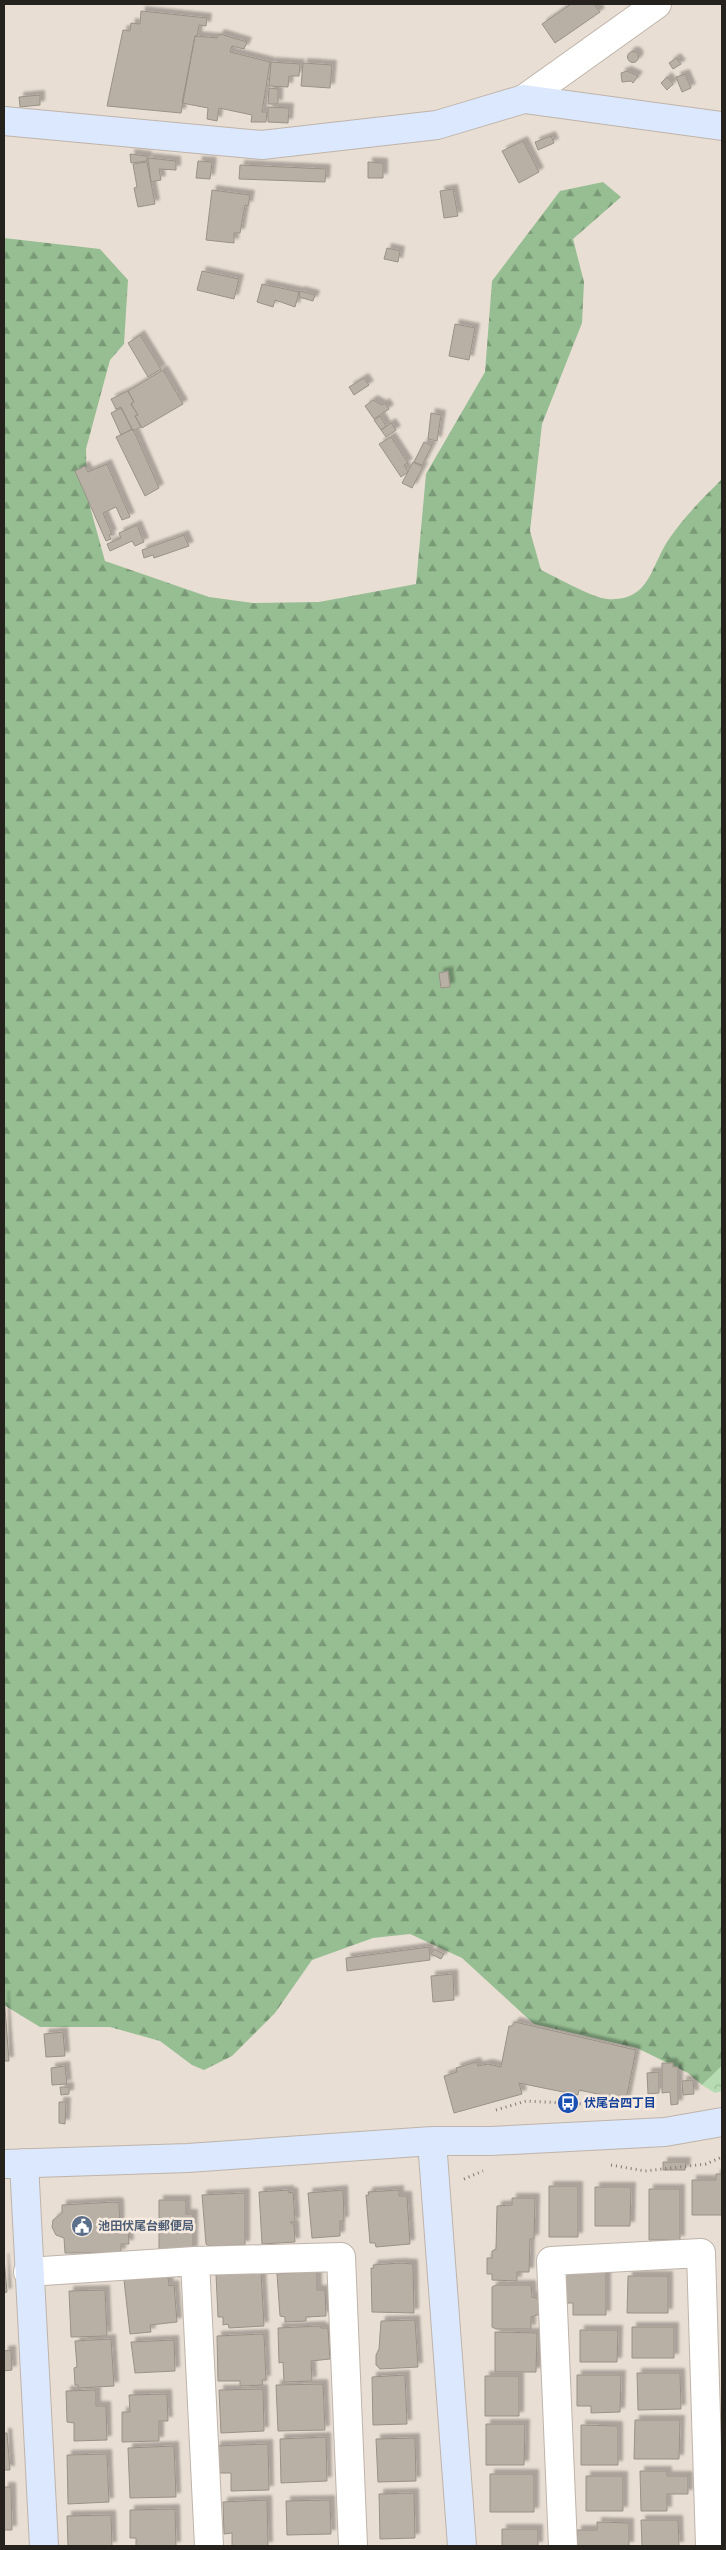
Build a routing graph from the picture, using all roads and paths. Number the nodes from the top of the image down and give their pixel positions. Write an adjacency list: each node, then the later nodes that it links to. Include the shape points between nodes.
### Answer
1 (658, 4): 2 (street)
2 (524, 99): 3 (street, via 437,125 262,145); 4 (street)
3 (4, 121)
4 (722, 126)
5 (722, 2122): 6 (street, via 664,2132)
6 (432, 2141): 7 (street, via 188,2158); 13 (street)
7 (14, 2163): 9 (street)
8 (196, 2261): 9 (street); 11 (street); 12 (street, via 341,2257)
9 (28, 2272): 10 (street)
10 (44, 2546)
11 (208, 2546)
12 (353, 2546)
13 (462, 2546)
14 (562, 2546): 15 (street, via 551,2261 701,2253)
15 (710, 2546)

